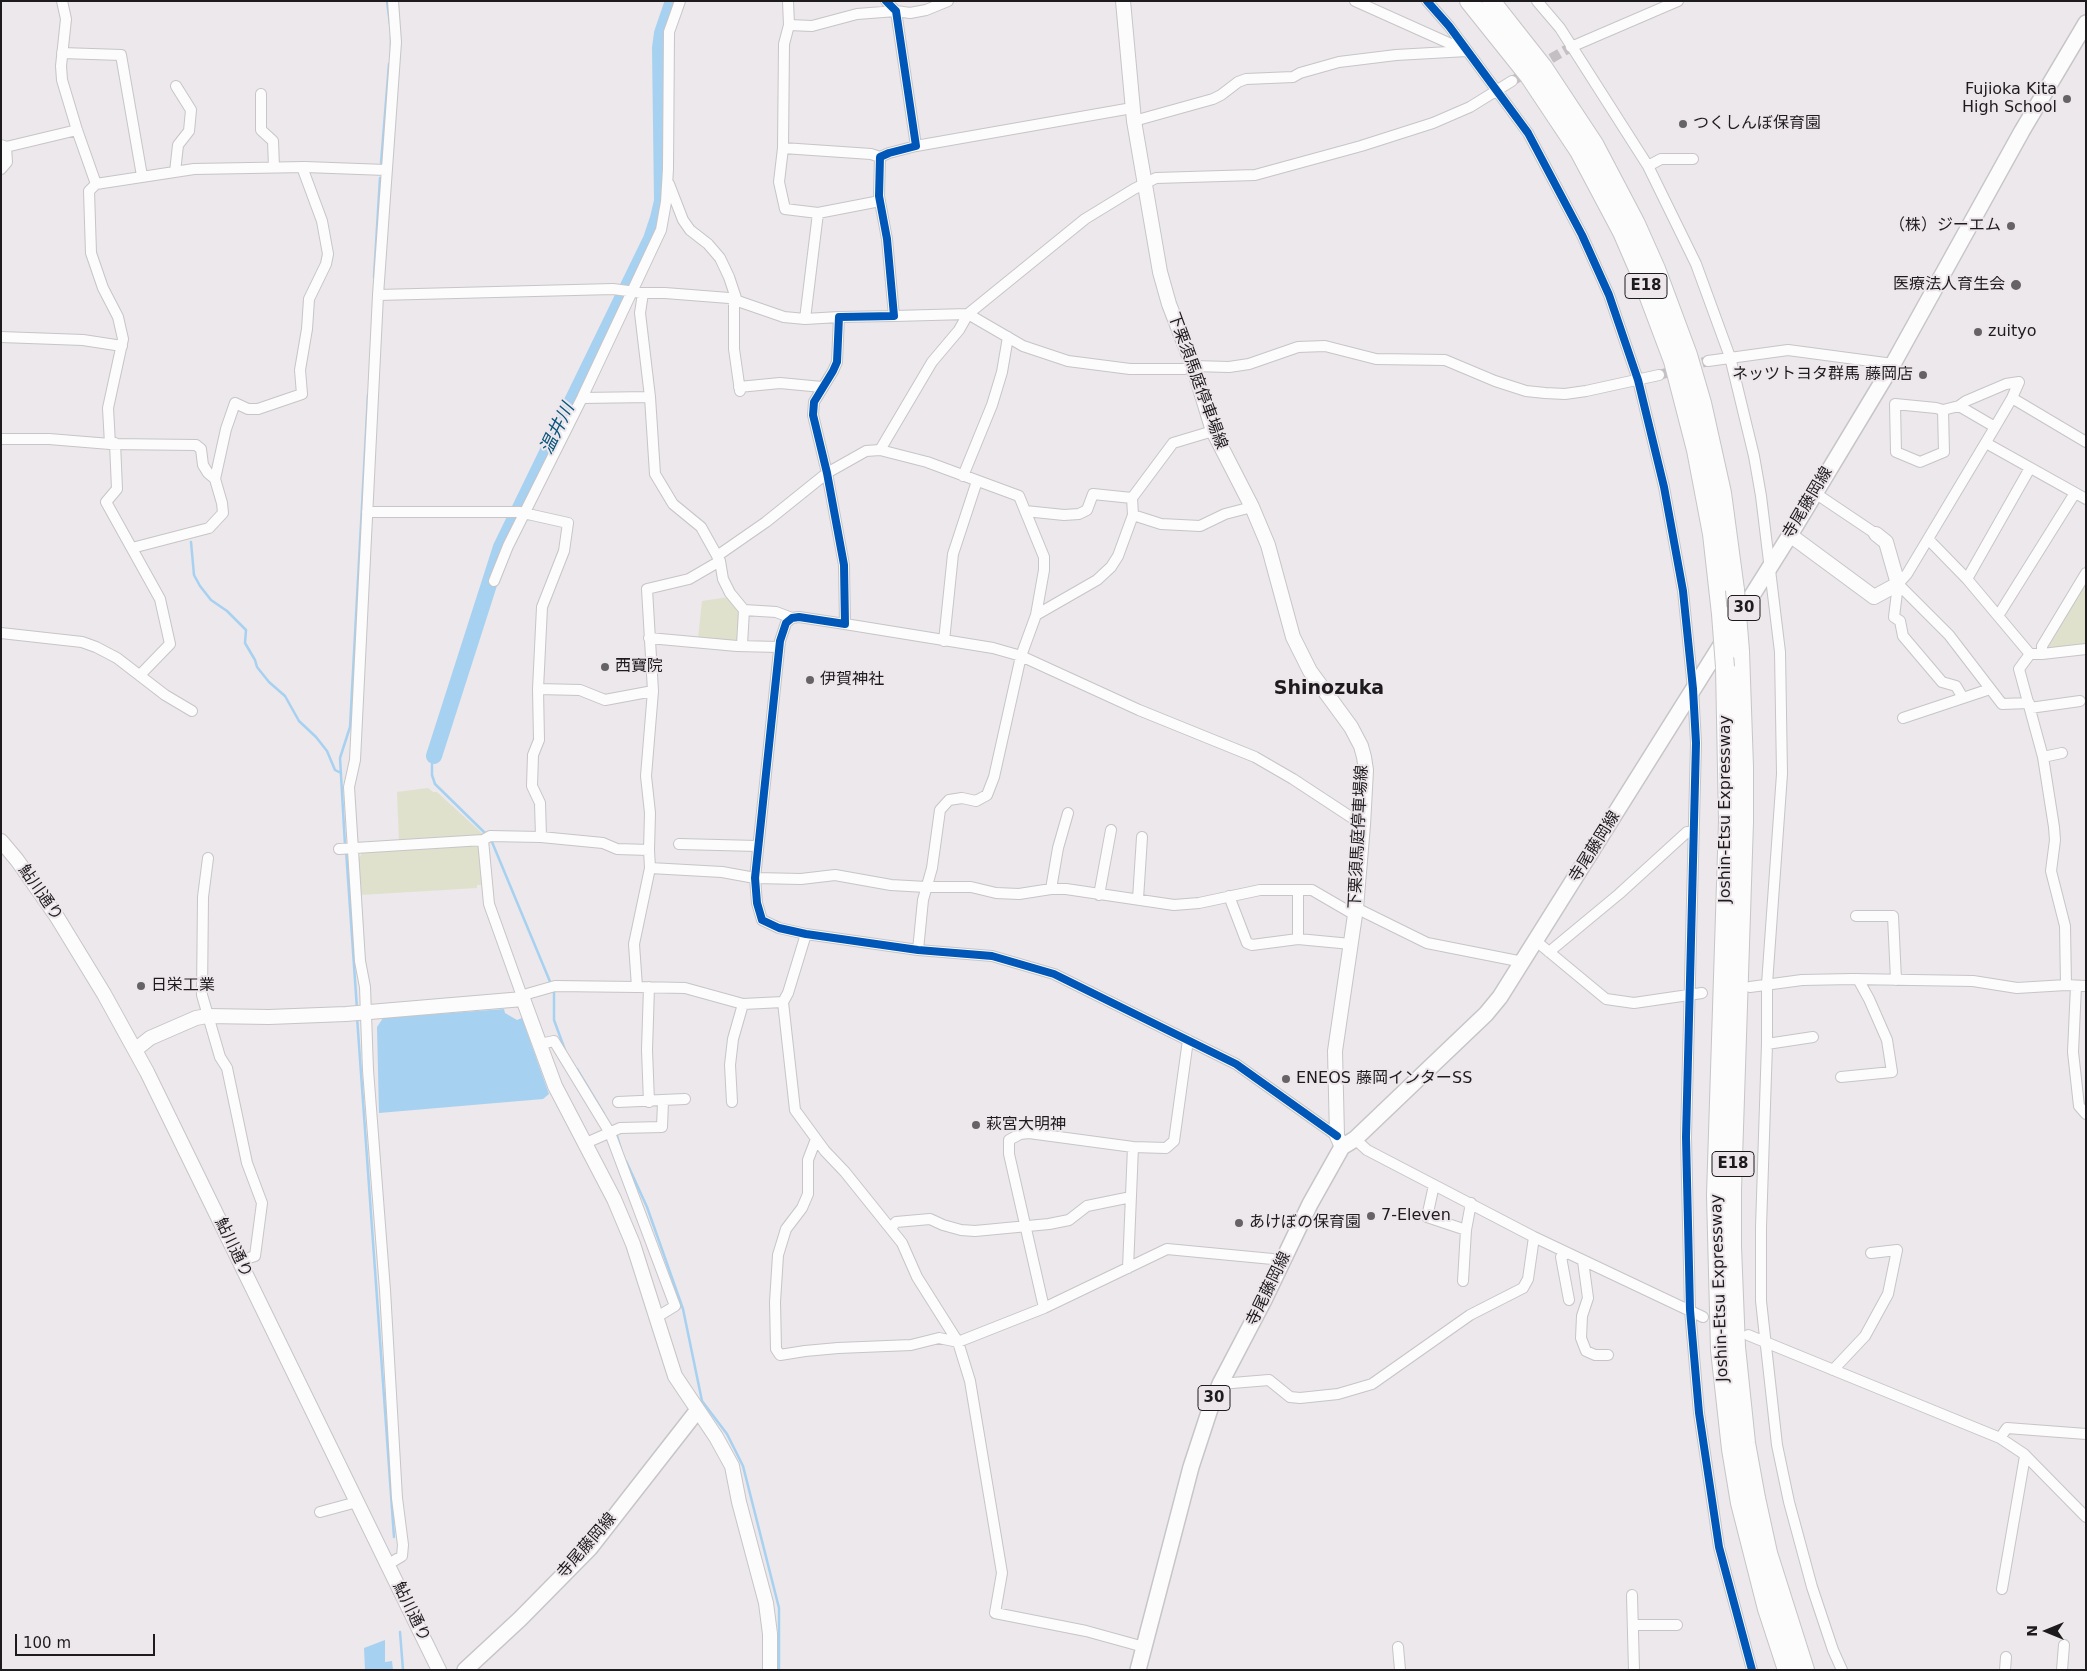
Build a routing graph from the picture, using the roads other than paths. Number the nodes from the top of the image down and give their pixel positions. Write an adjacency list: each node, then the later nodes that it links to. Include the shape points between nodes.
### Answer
1 (62, 1): 19 (street, via 66,19)
2 (392, 1): 35 (street, via 396,42)
3 (680, 1): 38 (street, via 672,20 667,48)
4 (788, 1): 16 (street)
5 (886, 1): 14 (street)
6 (948, 1): 14 (street, via 926,10)
7 (1123, 1): 24 (street, 下栗須馬庭停車場線)
8 (1355, 1): 18 (street)
9 (1427, 1): 18 (street)
10 (1469, 1): 231 (highway, Joshin-Etsu Expressway / E18, bridge, via 1528,76 1579,151 1622,232 1673,361 1694,441 1710,526 1725,667 1728,821 1716,1195 1720,1350 1740,1503 1762,1592)
11 (1491, 1): 232 (highway, Joshin-Etsu Expressway / E18, bridge, via 1543,67 1594,144 1636,224 1688,355 1723,503 1740,651 1744,767 1732,1189 1736,1347 1746,1443 1756,1498 1770,1562)
12 (1537, 1): 17 (street)
13 (1678, 1): 17 (street)
14 (896, 12): 16 (street, via 857,14 812,26); 27 (street)
15 (2086, 24): 55 (main road, 寺尾藤岡線 / 30, via 1978,209)
16 (789, 25): 28 (street, via 784,44)
17 (1571, 47): 31 (street)
18 (1467, 51): 22 (street); 24 (street, via 1339,62 1293,77 1246,79 1213,99)
19 (62, 53): 25 (street, via 62,80); 37 (street, via 121,55)
20 (1512, 81): 22 (street)
21 (176, 86): 36 (street, via 191,110 189,131 178,145)
22 (1496, 90): 39 (street, via 1470,107 1433,123 1255,175 1156,178); 58 (street, via 1528,133 1582,235 1609,295)
23 (261, 94): 32 (street, via 262,130 273,141)
24 (1133, 114): 27 (street); 39 (street, 下栗須馬庭停車場線)
25 (77, 130): 26 (street); 40 (street)
26 (4, 146): 34 (street, via 7,162)
27 (916, 146): 29 (street)
28 (783, 148): 29 (street); 42 (street, via 779,182 785,209)
29 (880, 157): 41 (street)
30 (1692, 159): 31 (street, via 1662,159)
31 (1648, 166): 53 (street, via 1696,264)
32 (274, 167): 33 (street); 36 (street)
33 (302, 167): 35 (street); 75 (street, via 314,194 328,254 309,299 300,370 302,394 258,409 234,403)
34 (1, 169)
35 (386, 170): 44 (street)
36 (175, 172): 37 (street)
37 (142, 176): 40 (street)
38 (667, 181): 43 (street, via 662,230); 45 (street, via 690,230 720,258 729,276)
39 (1144, 183): 46 (street, via 1085,219); 56 (street, 下栗須馬庭停車場線, via 1160,272)
40 (96, 184): 52 (street, via 89,191 91,253 103,288 118,317)
41 (880, 201): 42 (street); 47 (street)
42 (818, 213): 49 (street)
43 (632, 291): 44 (street); 45 (street); 60 (street, via 640,313); 61 (street)
44 (378, 295): 83 (street)
45 (735, 301): 49 (street, via 784,317); 59 (street, via 734,349 740,389 780,383)
46 (968, 314): 47 (street); 51 (street); 71 (street, via 932,362)
47 (894, 316): 48 (street)
48 (840, 317): 49 (street); 59 (street, via 836,362)
49 (805, 319)
50 (1, 337): 52 (street, via 83,340)
51 (1008, 337): 56 (street, via 1023,346 1068,361 1130,369 1184,369); 74 (street, via 992,405)
52 (122, 346): 69 (street, via 108,408)
53 (1730, 357): 54 (street); 55 (street, via 1788,350); 91 (street, via 1754,456)
54 (1708, 361)
55 (1893, 364): 77 (main road, 寺尾藤岡線 / 30)
56 (1192, 366): 58 (street, via 1239,366 1298,347 1325,346 1376,359 1445,360 1526,391 1572,393); 66 (street, 下栗須馬庭停車場線)
57 (1659, 375): 58 (street)
58 (1638, 380): 112 (street, via 1663,479 1682,581)
59 (822, 387): 73 (street, via 814,402 813,415)
60 (650, 397): 61 (street); 90 (street, via 655,474 673,504 701,527)
61 (582, 398): 84 (street)
62 (2012, 398): 63 (street, via 2019,382 2006,384); 65 (street); 68 (street)
63 (1959, 406): 64 (street); 65 (street)
64 (1943, 410): 64 (street, via 1944,452 1920,462 1896,452 1896,404)
65 (1995, 427): 70 (street)
66 (1213, 431): 79 (street, via 1173,443); 81 (street, 下栗須馬庭停車場線)
67 (1, 439): 69 (street)
68 (2086, 442)
69 (112, 443): 75 (street, via 196,445 201,449 203,465); 89 (street, via 117,489 106,502)
70 (1986, 443): 72 (street); 88 (street)
71 (880, 450): 73 (street, via 866,451); 74 (street, via 927,462)
72 (2030, 468): 78 (street); 93 (street)
73 (827, 473): 90 (street); 100 (street, via 844,565)
74 (963, 476): 76 (street)
75 (214, 479): 89 (street, via 223,513 209,528)
76 (977, 481): 82 (street, via 1019,496); 103 (street, via 953,554)
77 (1815, 492): 86 (street); 87 (main road, 寺尾藤岡線 / 30)
78 (2075, 493): 80 (street); 98 (street)
79 (1132, 498): 82 (street, via 1093,494 1087,510 1079,514); 85 (street)
80 (2086, 499)
81 (1252, 506): 85 (street, via 1200,526 1161,524); 123 (street, 下栗須馬庭停車場線, via 1268,545 1296,644 1310,671 1361,746 1366,770)
82 (1025, 511): 97 (street, via 1044,557)
83 (367, 512): 84 (street); 132 (street, via 355,760 349,787)
84 (526, 512): 94 (street); 111 (street, via 568,523 564,551 542,608)
85 (1133, 515): 97 (street, via 1111,567 1097,580)
86 (1876, 534): 95 (street, via 1886,542)
87 (1790, 535): 91 (main road, 寺尾藤岡線 / 30); 95 (street, via 1874,597)
88 (1928, 539): 93 (street); 95 (street)
89 (132, 548): 110 (street, via 160,599 170,644)
90 (719, 559): 96 (street, via 730,594); 102 (street, via 689,579 648,589)
91 (1769, 566): 112 (main road, 寺尾藤岡線 / 30); 154 (street, via 1780,652 1782,774)
92 (2086, 573): 108 (street, via 2042,646)
93 (1967, 579): 98 (street)
94 (494, 581)
95 (1898, 584): 113 (street, via 1949,635); 115 (street, via 1894,617 1900,621 1903,636 1942,682 1956,686)
96 (744, 610): 99 (street, via 776,612); 104 (street)
97 (1036, 615): 109 (street)
98 (1998, 616): 107 (street)
99 (792, 618): 100 (street); 105 (street, via 786,622)
100 (845, 624): 103 (street)
101 (1, 633): 110 (street, via 82,642 117,658)
102 (649, 638): 104 (street); 114 (street)
103 (944, 641): 109 (street, via 994,648)
104 (742, 645): 105 (street)
105 (779, 647): 131 (street)
106 (2086, 649): 108 (street)
107 (2030, 654): 108 (street); 117 (street, via 2019,669)
108 (2042, 654)
109 (1021, 656): 123 (street, via 1138,710 1255,757); 137 (street, via 994,777 987,795 976,801 949,800 940,810 932,868)
110 (140, 675): 118 (street)
111 (538, 689): 114 (street, via 580,690 605,700); 126 (street, via 539,740 533,755 532,786 540,803)
112 (1693, 689): 125 (street, via 1696,743); 147 (main road, 寺尾藤岡線 / 30)
113 (1990, 689): 115 (street); 117 (street, via 2002,704)
114 (653, 691): 133 (street, via 646,776 650,812)
115 (1964, 698): 119 (street)
116 (2080, 701): 117 (street)
117 (2030, 706): 121 (street)
118 (192, 712)
119 (1903, 718)
120 (2062, 753): 121 (street)
121 (2043, 757): 155 (street, via 2055,840 2051,871)
122 (1068, 813): 138 (street)
123 (1363, 825): 143 (street, 下栗須馬庭停車場線)
124 (1111, 830): 140 (street)
125 (1694, 832): 150 (street, via 1687,832); 160 (street)
126 (541, 837): 128 (street, via 490,836); 133 (street, via 603,843 617,849)
127 (1142, 837): 142 (street)
128 (483, 840): 132 (street); 161 (street, via 489,904)
129 (1, 841): 170 (street, 鮎川通り, via 57,917)
130 (679, 844): 131 (street)
131 (757, 846): 136 (street)
132 (346, 849): 164 (street, via 365,987)
133 (649, 850): 135 (street)
134 (208, 858): 165 (street, via 202,950 202,995)
135 (650, 868): 136 (street, via 722,872); 156 (street, via 634,944)
136 (755, 878): 137 (street, via 801,880 835,875 890,885); 145 (street, via 762,920)
137 (926, 887): 138 (street, via 970,887 1019,894); 149 (street)
138 (1051, 889): 140 (street)
139 (1298, 890): 141 (street, via 1260,890); 143 (street, via 1312,890); 146 (street)
140 (1099, 894): 142 (street)
141 (1229, 896): 142 (street, via 1199,903 1174,904); 146 (street, via 1247,943)
142 (1138, 899)
143 (1356, 911): 148 (street, 下栗須馬庭停車場線); 151 (street, via 1427,942)
144 (1856, 916): 153 (street, via 1893,916)
145 (806, 934): 149 (street); 162 (street)
146 (1298, 939): 148 (street)
147 (1536, 941): 150 (street); 151 (main road, 寺尾藤岡線 / 30)
148 (1351, 944): 180 (street, 下栗須馬庭停車場線, via 1335,1050)
149 (918, 950): 167 (street, via 992,956 1054,974)
150 (1549, 952): 160 (street, via 1606,999 1634,1003)
151 (1523, 962): 180 (main road, 寺尾藤岡線 / 30, via 1486,1014)
152 (1858, 979): 153 (street); 154 (street); 171 (street, via 1887,1040 1892,1072)
153 (1896, 980): 155 (street, via 1974,981 2017,988)
154 (1767, 984): 158 (street); 169 (street)
155 (2076, 985): 177 (street, via 2073,1052 2079,1106)
156 (636, 987): 157 (street); 161 (street, via 555,986 527,994)
157 (649, 987): 163 (street, via 685,988); 174 (street)
158 (1750, 987)
159 (1702, 993): 160 (street)
160 (1690, 995): 199 (street, via 1686,1137)
161 (523, 999): 164 (street); 168 (street)
162 (783, 1002): 163 (street); 179 (street, via 795,1110)
163 (743, 1004): 176 (street, via 730,1065)
164 (364, 1012): 165 (street, via 268,1017); 215 (street, via 397,1498 403,1545 402,1556)
165 (207, 1016): 170 (street, via 150,1038); 193 (street, via 226,1068 247,1163 262,1203 255,1256)
166 (1813, 1037): 169 (street)
167 (1188, 1040): 180 (street, via 1236,1064); 182 (street, via 1174,1141 1166,1148)
168 (540, 1044): 178 (street, via 554,1041); 181 (street, via 555,1086)
169 (1767, 1044): 204 (street, via 1760,1227 1761,1301)
170 (134, 1050): 193 (street, 鮎川通り)
171 (1841, 1077)
172 (685, 1100): 175 (street)
173 (618, 1102): 174 (street)
174 (649, 1102): 175 (street)
175 (663, 1102): 178 (street, via 662,1128 620,1128)
176 (732, 1102)
177 (2086, 1114)
178 (610, 1133): 181 (street); 200 (street, via 675,1306)
179 (816, 1139): 187 (street); 203 (street, via 808,1160 808,1194 786,1229 778,1255 775,1302 776,1349 780,1355 911,1345 940,1338)
180 (1345, 1141): 183 (street); 192 (main road, 寺尾藤岡線 / 30)
181 (586, 1143): 200 (street, via 633,1244)
182 (1133, 1147): 184 (street); 186 (street, via 1029,1133 1009,1140 1009,1154)
183 (1434, 1186): 185 (street); 188 (street, via 1427,1217)
184 (1131, 1197): 186 (street, via 1087,1206 1069,1220); 195 (street)
185 (1472, 1203): 188 (street); 189 (street)
186 (1025, 1226): 187 (street, via 961,1230 930,1219 896,1222); 198 (street)
187 (891, 1228): 203 (street)
188 (1466, 1230): 196 (street)
189 (1534, 1237): 191 (street); 207 (street, via 1528,1279 1523,1288 1470,1315 1372,1384 1338,1394 1300,1398 1290,1397 1269,1380)
190 (1871, 1252): 206 (street, via 1897,1250 1888,1294 1865,1336)
191 (1567, 1253): 194 (street); 197 (street, via 1561,1257)
192 (1283, 1260): 195 (street, via 1167,1248); 207 (main road, 寺尾藤岡線 / 30)
193 (239, 1261): 212 (street, 鮎川通り)
194 (1583, 1261): 199 (street); 205 (street, via 1588,1298 1582,1316 1581,1338 1586,1351 1595,1355)
195 (1128, 1268): 198 (street)
196 (1463, 1281)
197 (1569, 1300)
198 (1044, 1308): 203 (street)
199 (1690, 1310): 201 (street); 230 (street, via 1699,1413 1719,1547)
200 (657, 1317): 208 (street, via 675,1376)
201 (1703, 1317)
202 (1748, 1334): 204 (street)
203 (958, 1342): 221 (street, via 970,1381 1002,1573 994,1613 1086,1631)
204 (1766, 1342): 206 (street); 233 (street, via 1777,1445 1789,1502 1812,1587)
205 (1608, 1354)
206 (1833, 1370): 210 (street)
207 (1220, 1384): 221 (main road, 寺尾藤岡線 / 30, via 1191,1467)
208 (697, 1411): 225 (main road, 寺尾藤岡線, via 590,1548); 226 (street, via 716,1436 732,1466 766,1603)
209 (2086, 1434): 210 (street, via 2007,1428)
210 (2000, 1438): 211 (street)
211 (2025, 1456): 214 (street); 216 (street)
212 (356, 1502): 213 (street); 215 (street, 鮎川通り)
213 (320, 1512)
214 (2086, 1517)
215 (387, 1565): 224 (street, 鮎川通り)
216 (2002, 1589)
217 (1632, 1595): 219 (street)
218 (1677, 1625): 219 (street)
219 (1633, 1626): 229 (street)
220 (2064, 1645): 235 (street)
221 (1144, 1647): 227 (main road, 寺尾藤岡線 / 30)
222 (1398, 1647): 228 (street)
223 (2006, 1657): 234 (street)
224 (439, 1670)
225 (465, 1670)
226 (770, 1670)
227 (1138, 1670)
228 (1400, 1670)
229 (1634, 1670)
230 (1752, 1670)
231 (1787, 1670)
232 (1804, 1670)
233 (1842, 1670)
234 (2005, 1670)
235 (2062, 1670)

